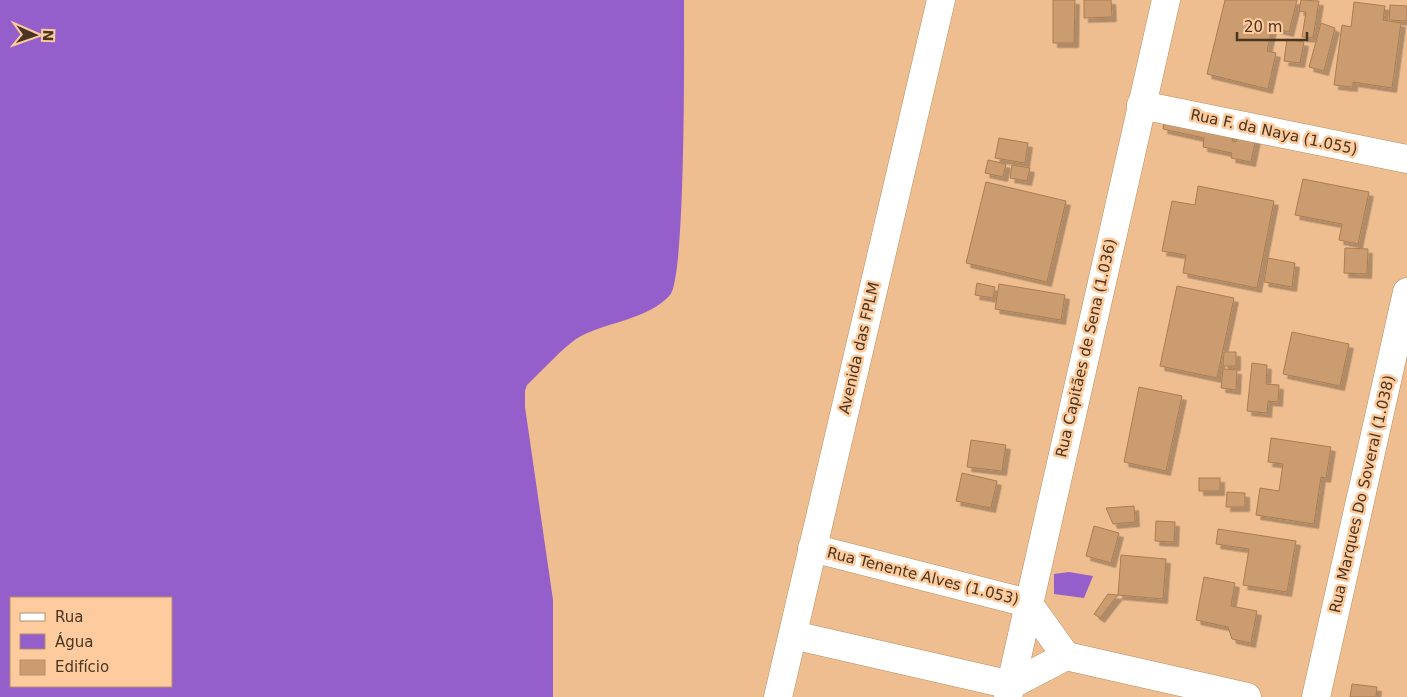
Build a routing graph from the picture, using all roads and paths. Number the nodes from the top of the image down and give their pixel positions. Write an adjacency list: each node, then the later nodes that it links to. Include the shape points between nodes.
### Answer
1 (940, 0): 6 (street, Avenida das FPLM)
2 (1166, 0): 3 (street, Rua Capitães de Sena (1.036))
3 (1141, 104): 4 (street, Rua F. da Naya (1.055)); 7 (street, Rua Capitães de Sena (1.036))
4 (1407, 159)
5 (1407, 292): 13 (street, Rua Marques Do Soveral (1.038))
6 (812, 548): 7 (street, Rua Tenente Alves (1.053)); 8 (street, Avenida das FPLM)
7 (1028, 603): 9 (street, Rua Tenente Alves (1.053)); 10 (street, Rua Capitães de Sena (1.036))
8 (792, 636): 10 (street); 11 (street, Avenida das FPLM)
9 (1066, 656): 10 (street); 12 (street)
10 (1010, 691)
11 (778, 697)
12 (1246, 697)
13 (1316, 697)

